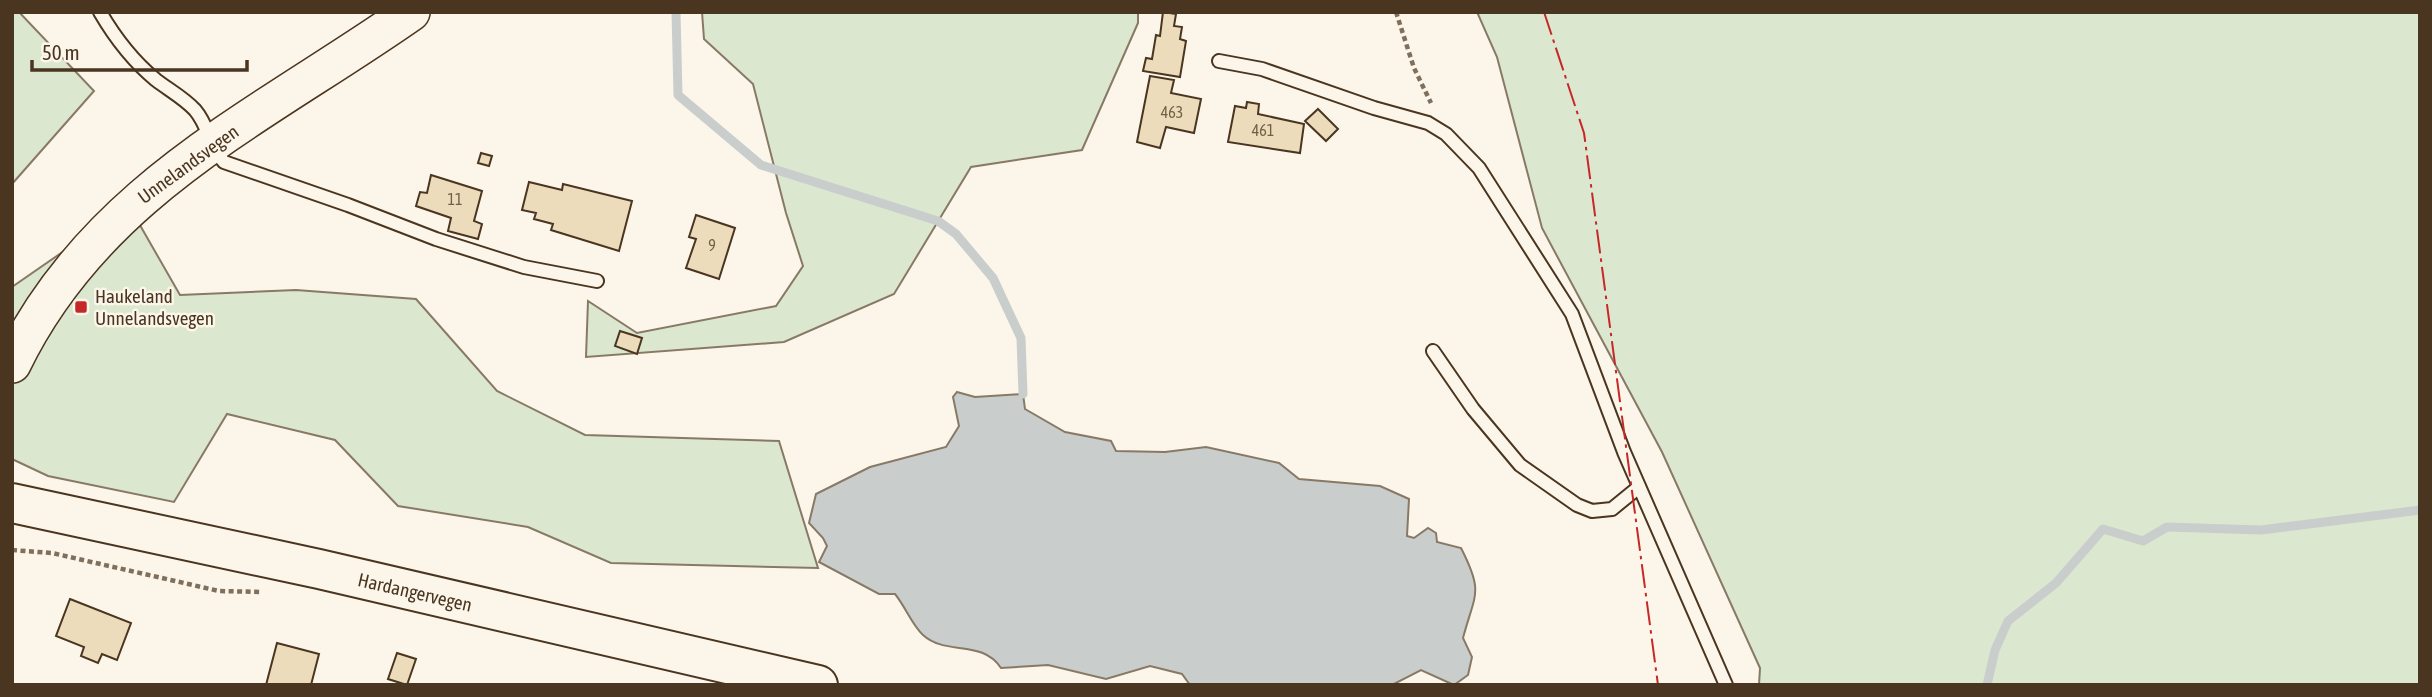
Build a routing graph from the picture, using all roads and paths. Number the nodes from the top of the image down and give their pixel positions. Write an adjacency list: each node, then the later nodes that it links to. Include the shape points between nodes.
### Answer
1 (100, 12): 6 (lane, via 153,77 193,108)
2 (411, 12): 6 (main road, Unnelandsvegen)
3 (1396, 12): 5 (path, via 1414,68)
4 (1219, 61): 5 (lane, via 1262,69 1428,123)
5 (1446, 134): 10 (lane, via 1479,168 1572,314)
6 (214, 142): 7 (lane, via 219,157 238,169 499,259); 9 (main road, Unnelandsvegen, via 105,230 54,290)
7 (597, 281)
8 (1433, 351): 10 (lane, via 1520,465 1577,505 1592,511 1612,509)
9 (12, 363)
10 (1639, 487): 13 (lane)
11 (12, 503): 12 (main road, Hardangervegen)
12 (818, 685)
13 (1726, 685)

